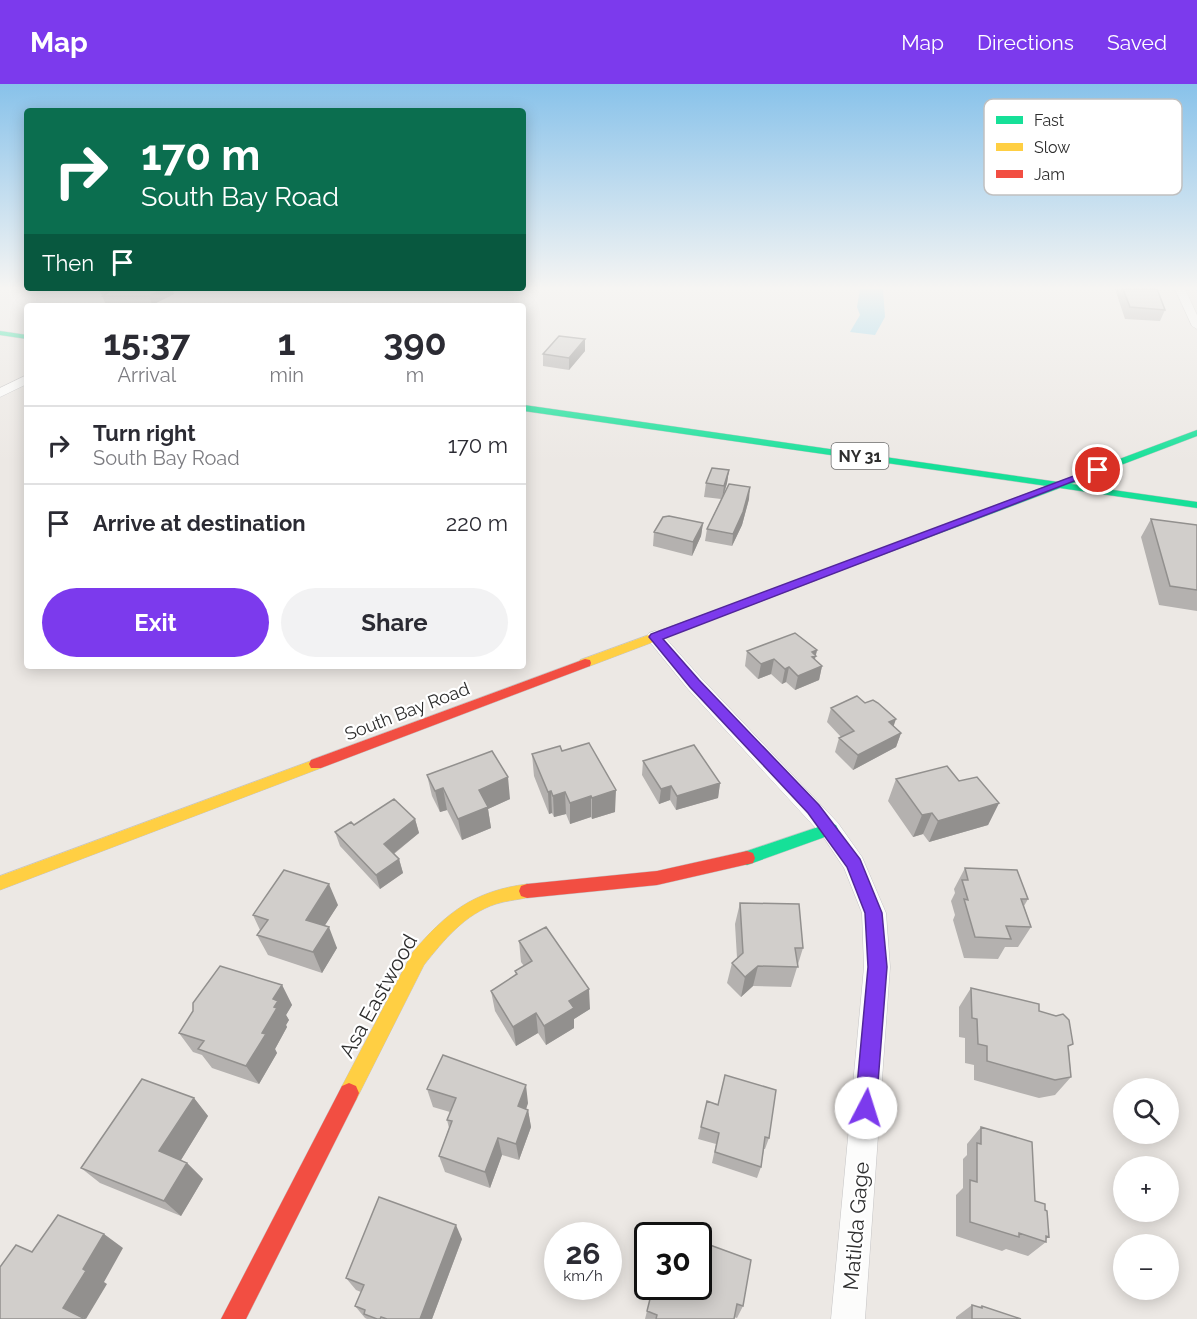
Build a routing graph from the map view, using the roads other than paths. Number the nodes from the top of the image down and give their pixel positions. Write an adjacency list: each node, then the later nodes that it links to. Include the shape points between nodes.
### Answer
1 (24, 381): 2 (street)
2 (0, 393)
3 (526, 408): 5 (street, NY 31)
4 (1197, 433): 5 (street, South Bay Road)
5 (1059, 485): 6 (street, NY 31); 7 (street, South Bay Road)
6 (1197, 505)
7 (655, 637): 8 (street, Matilda Gage); 9 (street, South Bay Road)
8 (830, 828): 10 (street, Asa Eastwood, via 785,847 729,863 632,882 511,892 463,910 418,959); 11 (street, Matilda Gage, via 854,864 874,913 878,967)
9 (0, 883)
10 (233, 1319)
11 (848, 1319)

